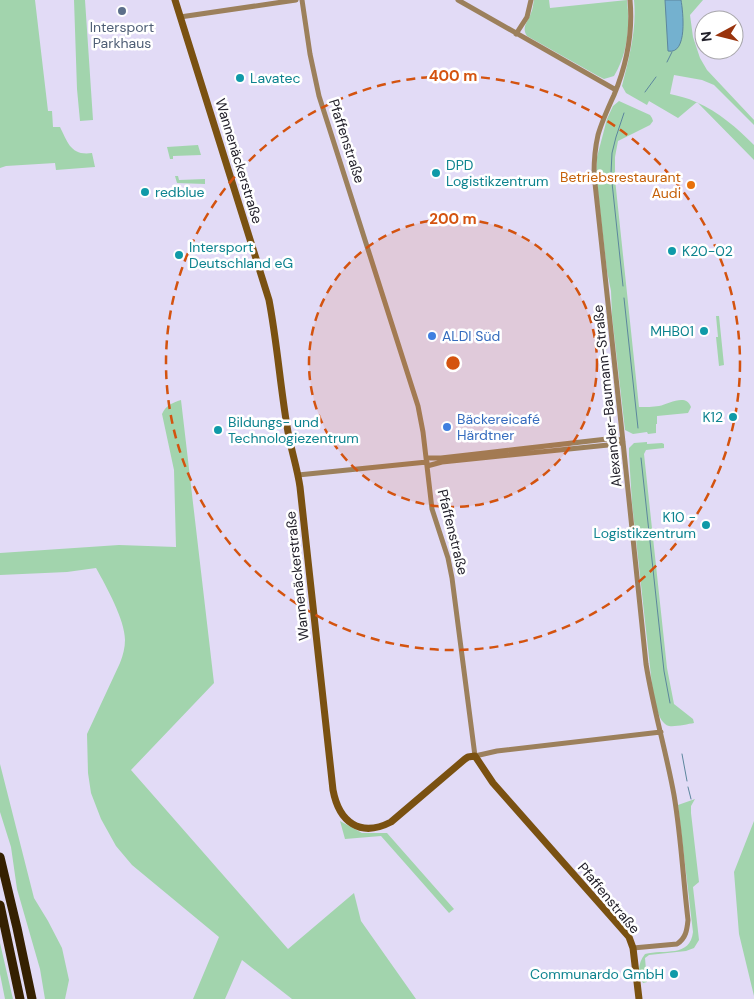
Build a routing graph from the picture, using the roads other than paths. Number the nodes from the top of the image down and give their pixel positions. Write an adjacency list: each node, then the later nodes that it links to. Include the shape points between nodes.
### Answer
1 (175, 0): 7 (street, Wannenäckerstraße)
2 (296, 0): 7 (street)
3 (302, 0): 11 (street, Pfaffenstraße, via 319,96 418,406)
4 (458, 0): 8 (street)
5 (531, 0): 8 (street, via 527,16)
6 (630, 0): 9 (street, Alexander-Baumann-Straße, via 629,38)
7 (180, 17): 12 (street, Wannenäckerstraße, via 269,300 287,427)
8 (516, 34): 9 (street)
9 (616, 90): 10 (street, Alexander-Baumann-Straße, via 598,135 594,174)
10 (623, 442): 11 (street, via 616,438); 13 (street, Alexander-Baumann-Straße, via 646,664)
11 (427, 462): 12 (street); 14 (street, Pfaffenstraße, via 432,509 452,578)
12 (298, 474): 14 (street, Wannenäckerstraße, via 333,790 341,814 362,828 383,826 465,759)
13 (661, 732): 14 (street, Wannenäckerstraße); 17 (street, Alexander-Baumann-Straße, via 676,812 688,920)
14 (475, 756): 18 (street, Pfaffenstraße, via 493,783 629,936)
15 (0, 857): 20 (highway)
16 (0, 906): 19 (highway)
17 (682, 940): 18 (street, Pfaffenstraße, via 678,944)
18 (633, 948): 21 (street)
19 (20, 999)
20 (32, 999)
21 (639, 999)

